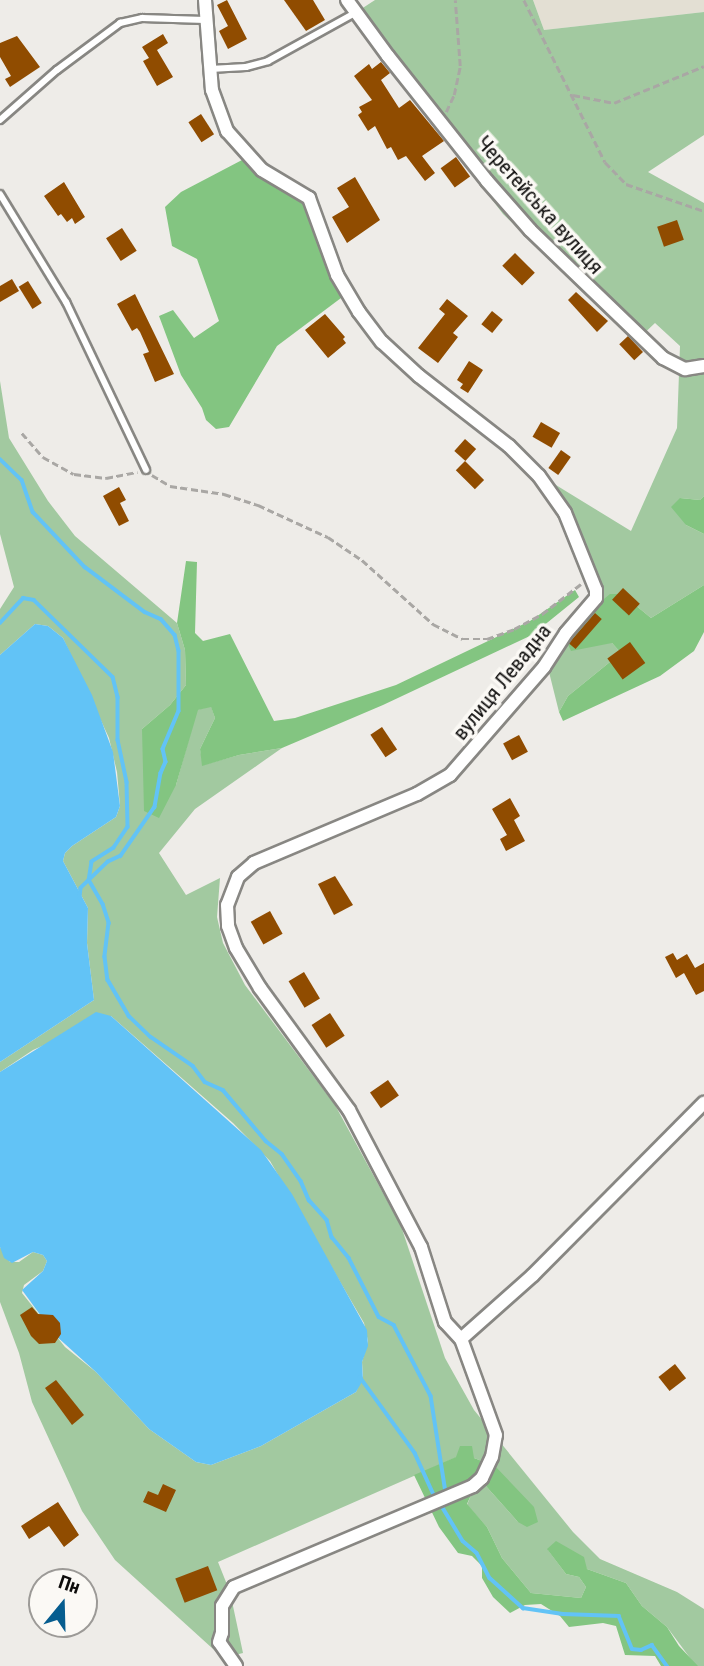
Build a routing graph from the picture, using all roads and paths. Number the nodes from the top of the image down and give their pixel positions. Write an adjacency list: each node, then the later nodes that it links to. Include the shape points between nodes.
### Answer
1 (205, 0): 6 (street)
2 (347, 0): 5 (street, Черетейська вулиця)
3 (454, 0): 11 (path, via 460,66 454,95)
4 (524, 0): 9 (path)
5 (356, 13): 8 (lane, via 268,61); 11 (street, Черетейська вулиця)
6 (205, 20): 8 (street); 10 (lane, via 142,18 120,23)
7 (704, 66): 9 (path, via 614,103)
8 (210, 69): 17 (street, via 215,100 228,131 262,170 309,198 332,265 367,323 419,376 531,467 560,503)
9 (573, 95): 13 (path, via 605,162 626,184)
10 (0, 120)
11 (440, 121): 14 (street, Черетейська вулиця, via 530,230 655,352 685,369)
12 (0, 194): 16 (lane, via 66,302)
13 (704, 211)
14 (704, 366)
15 (22, 433): 16 (path, via 36,452 74,474 106,478)
16 (146, 470): 17 (path, via 170,486 235,497 328,537 362,559 433,624 462,639 494,637 524,625)
17 (592, 576): 19 (street, вулиця Левадна, via 596,598 566,632 537,677 456,770 417,793 254,863 238,877 227,905 236,948 349,1111 421,1247 445,1322)
18 (704, 1103): 19 (street, via 533,1275)
19 (461, 1339): 20 (street, вулиця Левадна, via 495,1429 496,1441 482,1478 231,1590 222,1606 219,1642)
20 (236, 1666)

